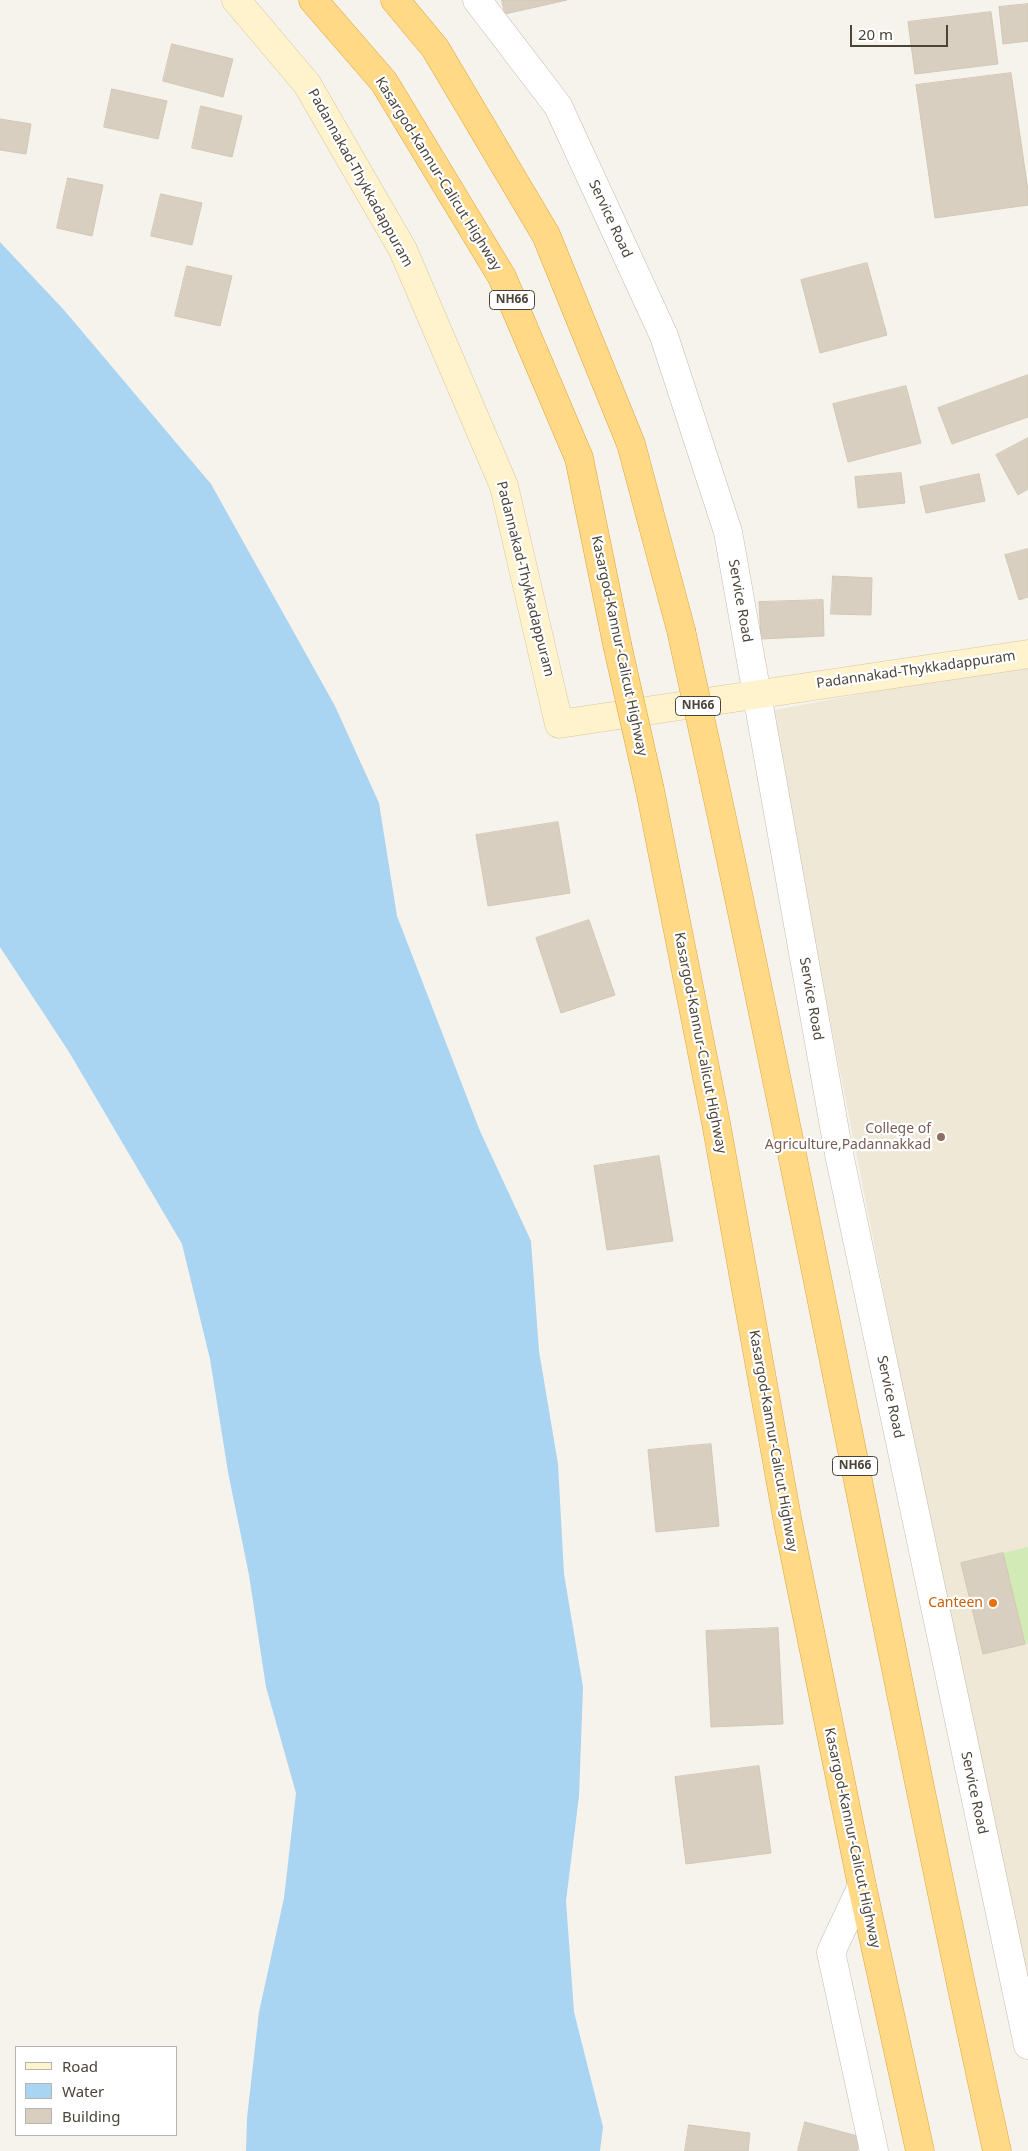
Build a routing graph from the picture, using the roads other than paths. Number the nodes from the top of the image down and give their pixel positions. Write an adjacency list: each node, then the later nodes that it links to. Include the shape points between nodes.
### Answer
1 (236, 0): 6 (main road, Padannakad-Thykkadappuram, via 306,84 404,250 504,486 559,724)
2 (313, 0): 7 (highway, Kasargod-Kannur-Calicut Highway / NH66, bridge, via 384,82 502,277 579,458 650,790 716,1123 788,1523)
3 (395, 0): 11 (highway, NH66, bridge, via 435,48 546,235 631,444 682,630 754,964 945,1913)
4 (477, 0): 6 (street, Service Road, via 558,106 664,336 728,532)
5 (1028, 654): 6 (main road, Padannakad-Thykkadappuram)
6 (757, 693): 8 (street, Service Road, via 839,1154)
7 (862, 1886): 9 (street, via 830,1952); 10 (highway, Kasargod-Kannur-Calicut Highway / NH66)
8 (1028, 2045)
9 (874, 2151)
10 (920, 2151)
11 (997, 2151)

